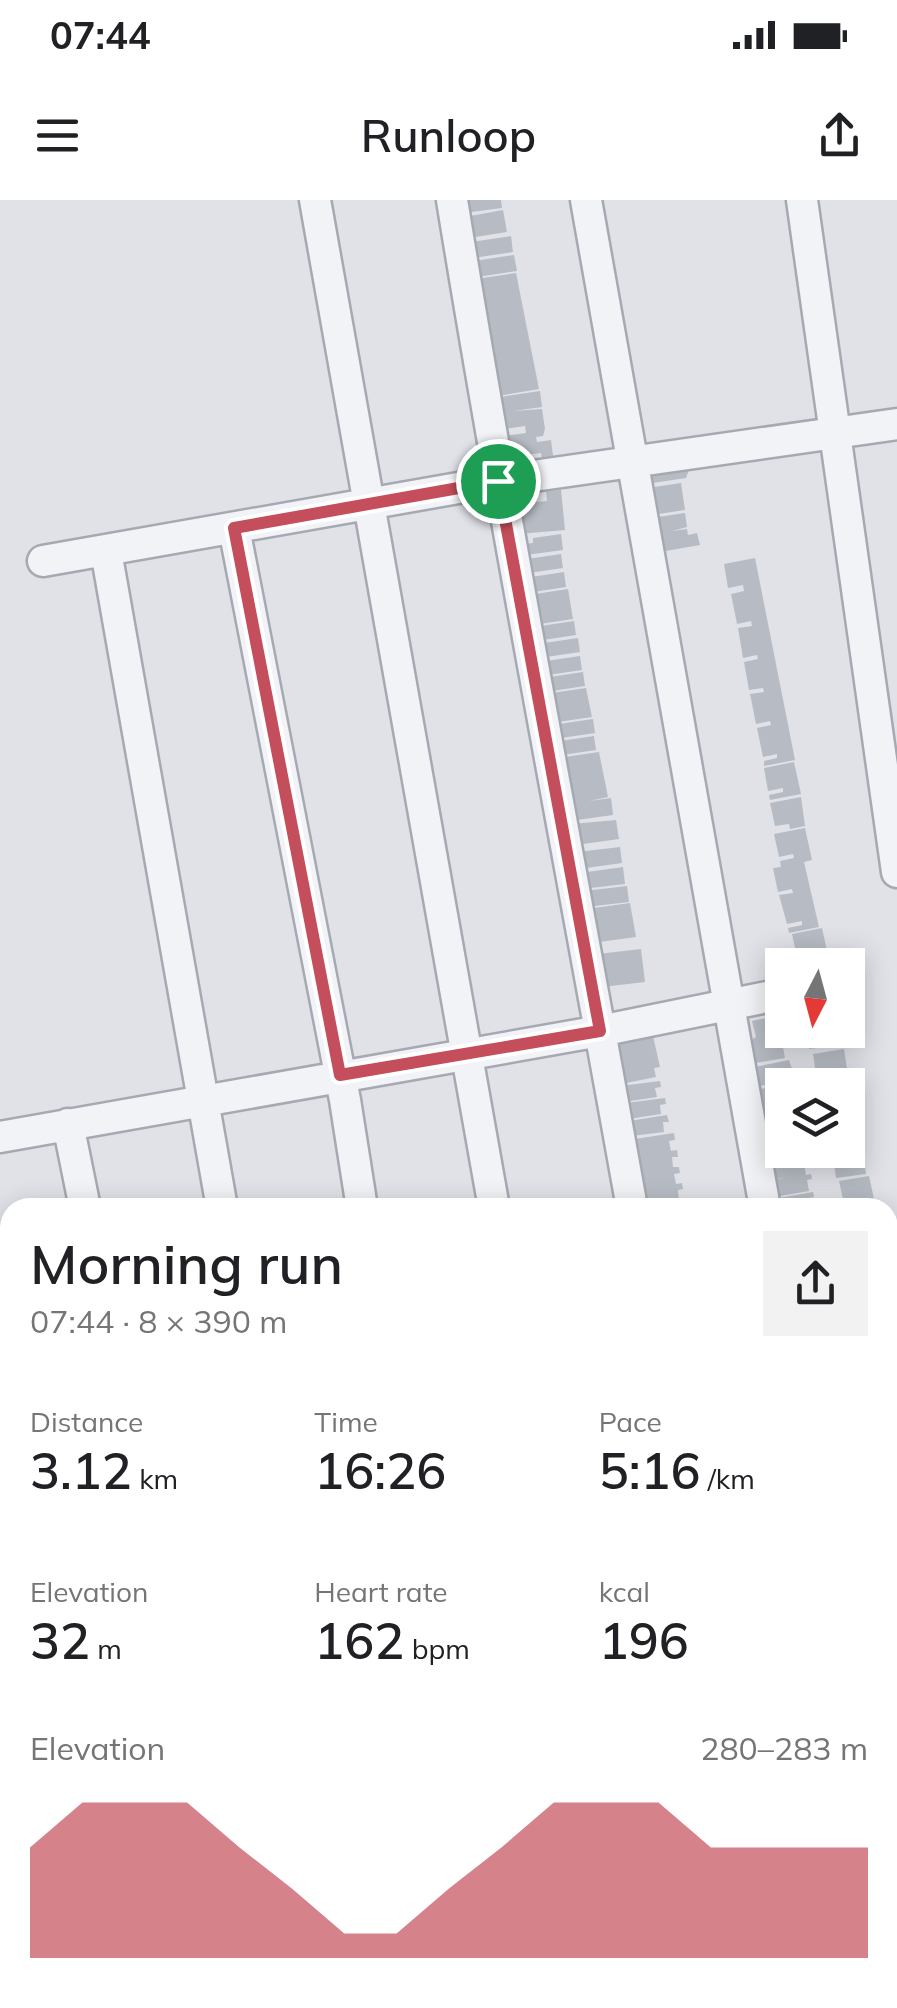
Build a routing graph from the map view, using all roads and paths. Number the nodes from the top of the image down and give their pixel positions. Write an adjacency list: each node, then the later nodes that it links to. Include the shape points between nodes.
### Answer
1 (315, 200): 9 (street)
2 (452, 200): 8 (street)
3 (586, 200): 7 (street)
4 (802, 200): 6 (street)
5 (897, 424): 6 (street)
6 (836, 431): 7 (street); 13 (street)
7 (632, 463): 8 (street); 15 (street)
8 (498, 481): 9 (street); 16 (street)
9 (367, 505): 10 (street); 17 (street)
10 (234, 528): 11 (street); 18 (street)
11 (106, 550): 12 (street); 19 (street)
12 (42, 561)
13 (897, 872)
14 (765, 998): 15 (street)
15 (729, 1006): 16 (street); 27 (street)
16 (600, 1031): 17 (street); 26 (street)
17 (466, 1054): 18 (street); 25 (street)
18 (340, 1075): 19 (street); 24 (street)
19 (204, 1103): 20 (street); 23 (street)
20 (68, 1124): 21 (street); 22 (street)
21 (0, 1137)
22 (82, 1198)
23 (220, 1198)
24 (360, 1198)
25 (492, 1198)
26 (630, 1198)
27 (763, 1198)

